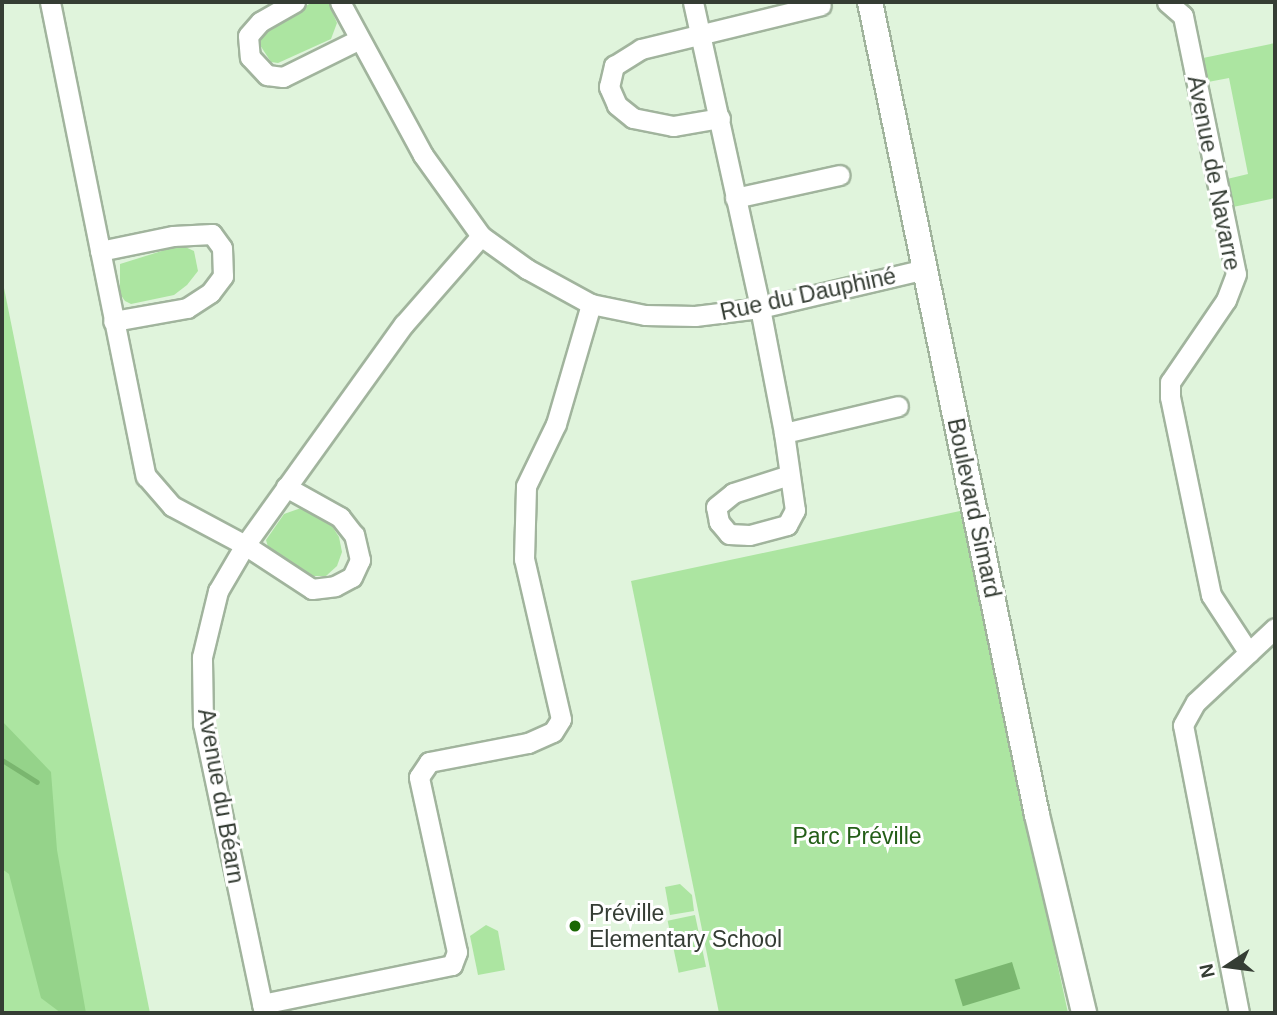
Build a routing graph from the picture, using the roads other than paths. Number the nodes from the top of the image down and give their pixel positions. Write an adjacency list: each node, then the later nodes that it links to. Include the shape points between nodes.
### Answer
1 (50, 2): 14 (street)
2 (295, 2): 9 (street, via 260,22 248,36 250,57 267,75 283,77)
3 (340, 2): 9 (street, Rue du Dauphiné)
4 (693, 2): 8 (street)
5 (870, 2): 15 (main road, Boulevard Simard)
6 (1167, 2): 25 (street, Avenue de Navarre, via 1183,16 1236,274 1226,300 1170,382 1170,397 1211,595)
7 (821, 5): 8 (street)
8 (702, 34): 10 (street); 10 (street, via 641,50 614,66 609,87 617,105 633,118 673,126)
9 (358, 40): 13 (street, Rue du Dauphiné, via 423,155)
10 (720, 118): 12 (street)
11 (840, 175): 12 (street)
12 (735, 198): 17 (street)
13 (481, 236): 16 (street, Rue du Dauphiné, via 527,269); 22 (street, Avenue du Béarn, via 404,324)
14 (100, 251): 18 (street); 18 (street, via 173,236 212,234 222,248 223,276 210,293 187,308)
15 (925, 269): 17 (street, Rue du Dauphiné); 27 (main road, Boulevard Simard, via 1037,815)
16 (591, 304): 17 (street, Rue du Dauphiné, via 670,315); 26 (street, via 556,424 526,486 524,559 561,719 552,732 528,743 429,762 419,777 457,952 452,965)
17 (760, 308): 20 (street)
18 (113, 321): 23 (street, via 146,476 172,506)
19 (898, 406): 20 (street)
20 (784, 433): 21 (street)
21 (789, 475)
22 (286, 487): 23 (street, Avenue du Béarn); 23 (street, via 340,517 354,535 360,560 352,577 335,586 312,589)
23 (245, 544): 26 (street, Avenue du Béarn, via 218,591 208,630 202,657 204,724)
24 (1275, 628): 25 (street)
25 (1249, 653): 28 (street, via 1196,702 1183,725)
26 (263, 1009)
27 (1084, 1013)
28 (1239, 1013)

